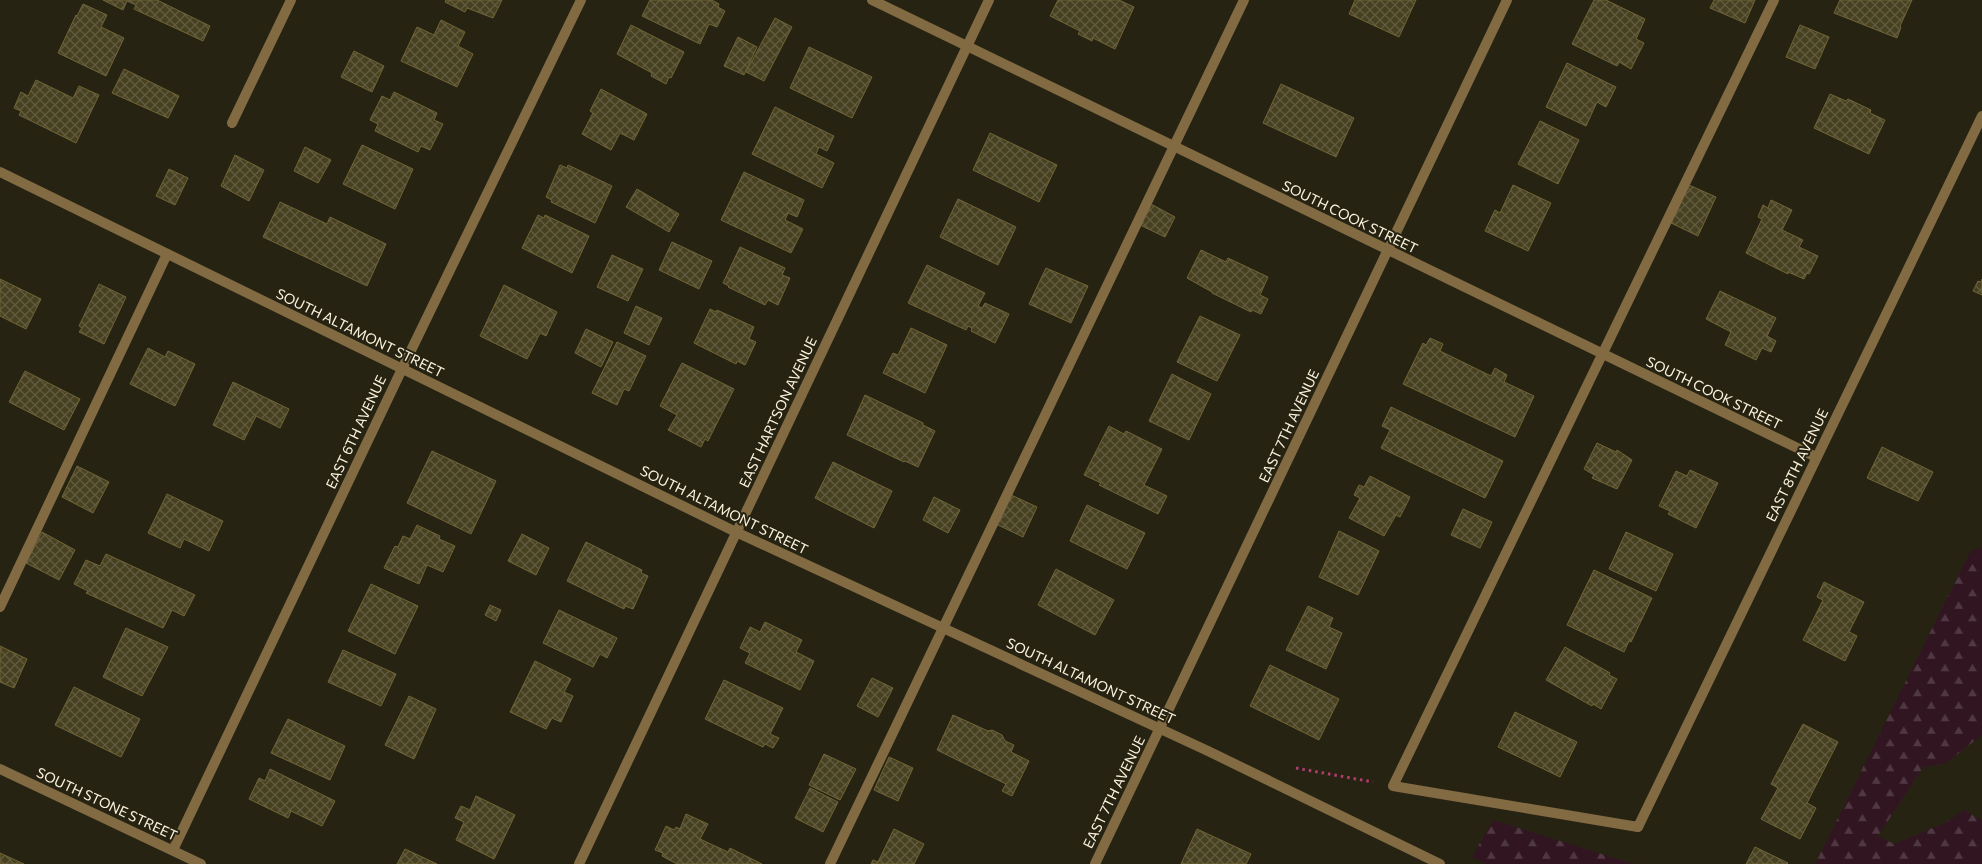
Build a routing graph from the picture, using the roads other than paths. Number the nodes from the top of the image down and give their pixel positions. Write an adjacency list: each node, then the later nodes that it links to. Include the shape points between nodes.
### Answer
1 (291, 0): 10 (street)
2 (581, 0): 16 (street, EAST 6TH AVENUE)
3 (872, 0): 8 (street, SOUTH COOK STREET)
4 (990, 0): 8 (street, EAST HARTSON AVENUE)
5 (1244, 0): 11 (street)
6 (1507, 0): 13 (street, EAST 7TH AVENUE)
7 (1774, 0): 15 (street)
8 (968, 45): 11 (street, SOUTH COOK STREET); 18 (street, EAST HARTSON AVENUE)
9 (1982, 116): 17 (street, EAST 8TH AVENUE)
10 (232, 123)
11 (1174, 146): 13 (street, SOUTH COOK STREET); 20 (street)
12 (0, 172): 14 (street, SOUTH ALTAMONT STREET)
13 (1388, 250): 15 (street, SOUTH COOK STREET); 21 (street, EAST 7TH AVENUE)
14 (167, 254): 16 (street, SOUTH ALTAMONT STREET); 19 (street)
15 (1602, 354): 17 (street, SOUTH COOK STREET); 17 (street, EAST 8TH AVENUE, via 1394,786 1638,827)
16 (402, 369): 18 (street, SOUTH ALTAMONT STREET); 23 (street, EAST 6TH AVENUE)
17 (1816, 457)
18 (736, 532): 20 (street, SOUTH ALTAMONT STREET); 25 (street, EAST HARTSON AVENUE)
19 (0, 607)
20 (943, 628): 21 (street, SOUTH ALTAMONT STREET); 26 (street)
21 (1160, 729): 27 (street, EAST 7TH AVENUE); 28 (street, SOUTH ALTAMONT STREET)
22 (0, 769): 23 (street, SOUTH STONE STREET)
23 (173, 850): 24 (street, SOUTH STONE STREET)
24 (201, 864)
25 (579, 864)
26 (830, 864)
27 (1094, 864)
28 (1440, 864)

